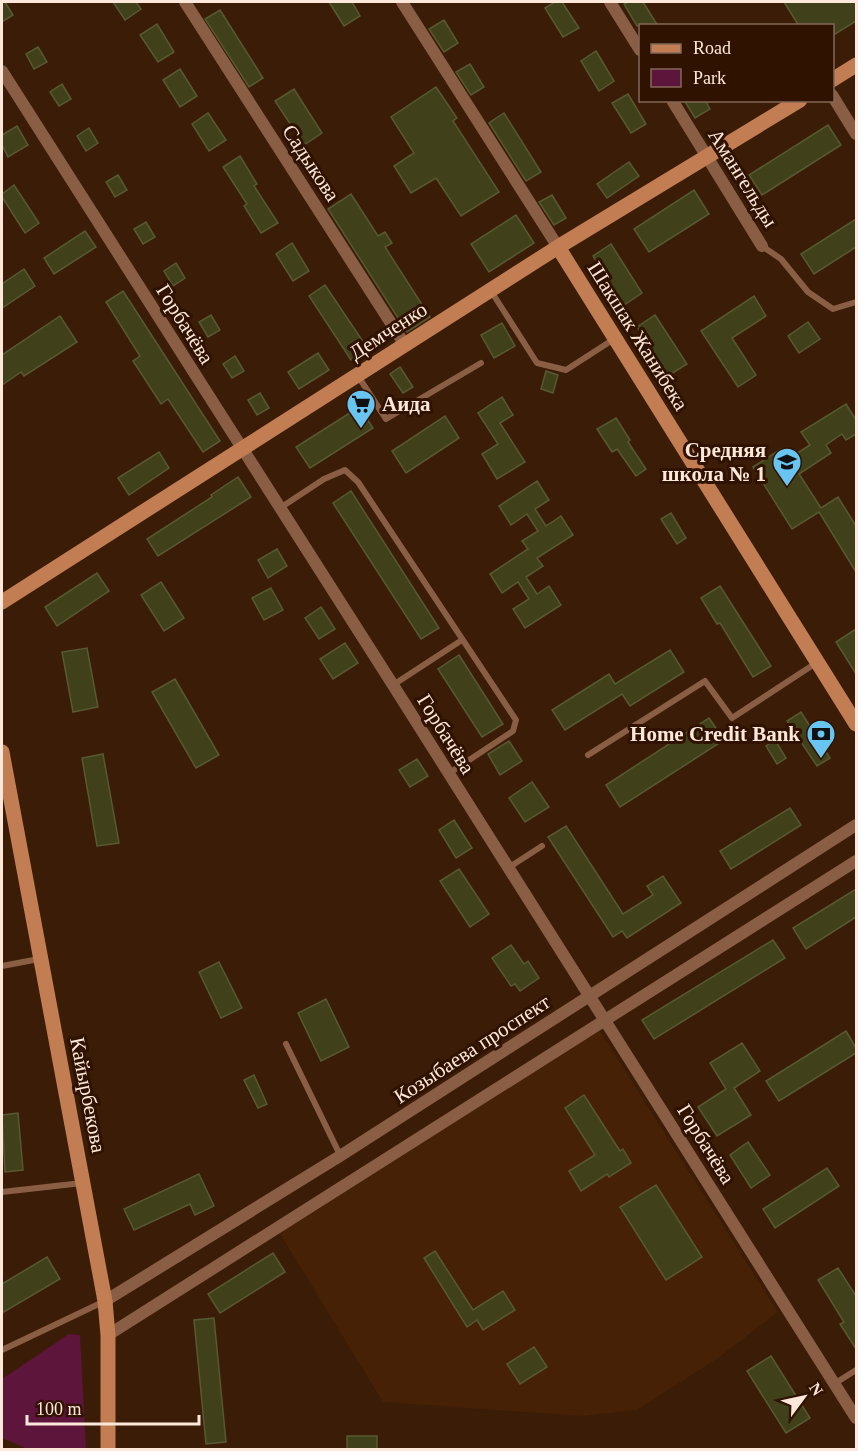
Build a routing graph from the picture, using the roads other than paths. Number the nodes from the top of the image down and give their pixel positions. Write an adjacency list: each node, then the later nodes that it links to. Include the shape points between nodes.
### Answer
1 (185, 2): 18 (street, Садыкова)
2 (402, 2): 14 (street, Шакшак Жанибека)
3 (610, 2): 4 (street)
4 (639, 48)
5 (856, 65): 7 (street)
6 (2, 71): 21 (street, Горбачёва)
7 (834, 79)
8 (834, 98): 11 (street)
9 (673, 102): 12 (street, Амангельды)
10 (797, 102): 12 (street, Демченко)
11 (856, 134)
12 (707, 157): 13 (street, Амангельды); 14 (street, Демченко)
13 (762, 246): 16 (lane, via 782,259 808,292 833,309)
14 (558, 247): 15 (street, Демченко); 17 (street, Шакшак Жанибека)
15 (491, 290): 17 (lane, via 537,363 566,370); 18 (street, Демченко)
16 (856, 302)
17 (615, 339): 25 (street, Шакшак Жанибека)
18 (405, 345): 20 (street, Демченко)
19 (481, 363): 20 (lane, via 386,420)
20 (357, 375): 21 (street, Демченко)
21 (242, 450): 22 (street, Горбачёва); 23 (street, Демченко)
22 (279, 509): 24 (lane, via 345,470 358,482); 26 (street, Горбачёва)
23 (2, 602)
24 (462, 640): 26 (lane); 30 (lane, via 516,720 513,731)
25 (818, 662): 27 (street, Шакшак Жанибека); 29 (lane, via 732,718 705,681)
26 (393, 685): 30 (street, Горбачёва)
27 (856, 724)
28 (2, 752): 35 (street, Кайырбекова)
29 (588, 755)
30 (448, 774): 34 (street, Горбачёва)
31 (856, 825): 37 (street, Козыбаева проспект)
32 (542, 846): 34 (lane)
33 (856, 861): 38 (street)
34 (507, 868): 37 (street, Горбачёва)
35 (40, 959): 36 (lane); 41 (street, Кайырбекова)
36 (2, 966)
37 (589, 997): 38 (street, Горбачёва); 40 (street, Козыбаева проспект)
38 (605, 1021): 44 (street); 47 (street, Горбачёва)
39 (286, 1044): 40 (lane)
40 (340, 1156): 43 (street, Козыбаева проспект)
41 (83, 1183): 42 (lane); 43 (street, Кайырбекова)
42 (2, 1192)
43 (105, 1301): 44 (street, Кайырбекова); 45 (lane)
44 (108, 1335): 49 (street, Кайырбекова)
45 (2, 1350)
46 (856, 1370): 47 (lane)
47 (834, 1384): 48 (street, Горбачёва)
48 (856, 1418)
49 (108, 1449)

